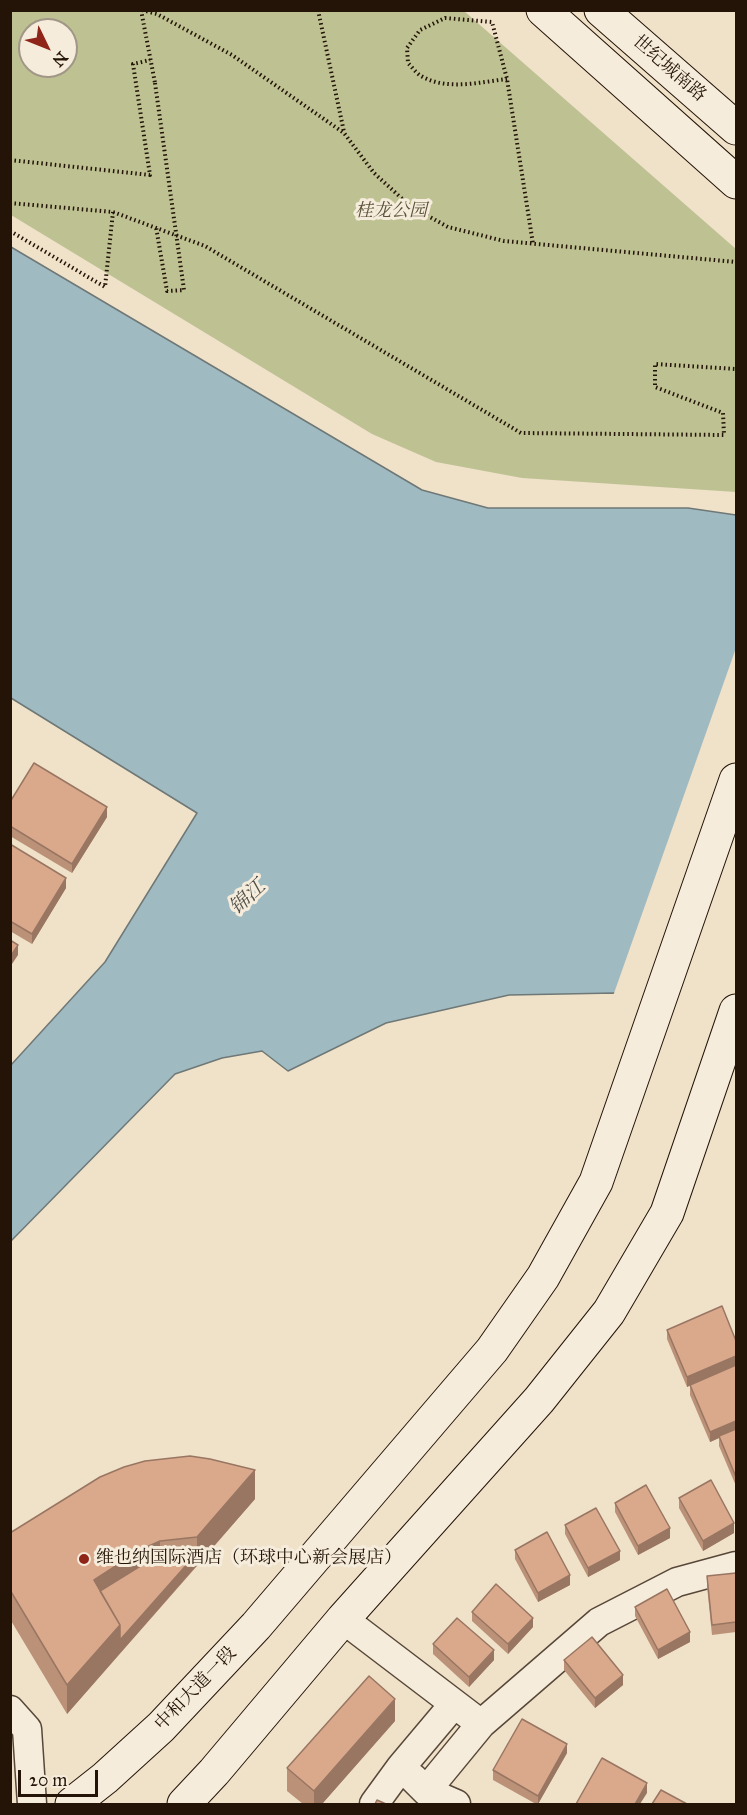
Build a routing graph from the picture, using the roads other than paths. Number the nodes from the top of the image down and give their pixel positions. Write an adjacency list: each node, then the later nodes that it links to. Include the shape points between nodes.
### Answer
1 (543, 10): 4 (main road)
2 (601, 10): 3 (main road, 世纪城南路)
3 (736, 128)
4 (736, 182)
5 (736, 780): 15 (main road, 中和大道一段, via 596,1182 543,1277 492,1350 256,1626 161,1727)
6 (736, 1011): 8 (main road, via 668,1213 609,1312 539,1400)
7 (736, 1566): 11 (street, via 677,1582 599,1622)
8 (343, 1619): 9 (street); 16 (main road)
9 (454, 1704): 11 (street); 12 (street)
10 (10, 1710): 14 (street, via 27,1729)
11 (481, 1724): 13 (street)
12 (401, 1767): 13 (street); 17 (street)
13 (426, 1791): 18 (street)
14 (32, 1804)
15 (72, 1804)
16 (183, 1804)
17 (374, 1804)
18 (456, 1804)

